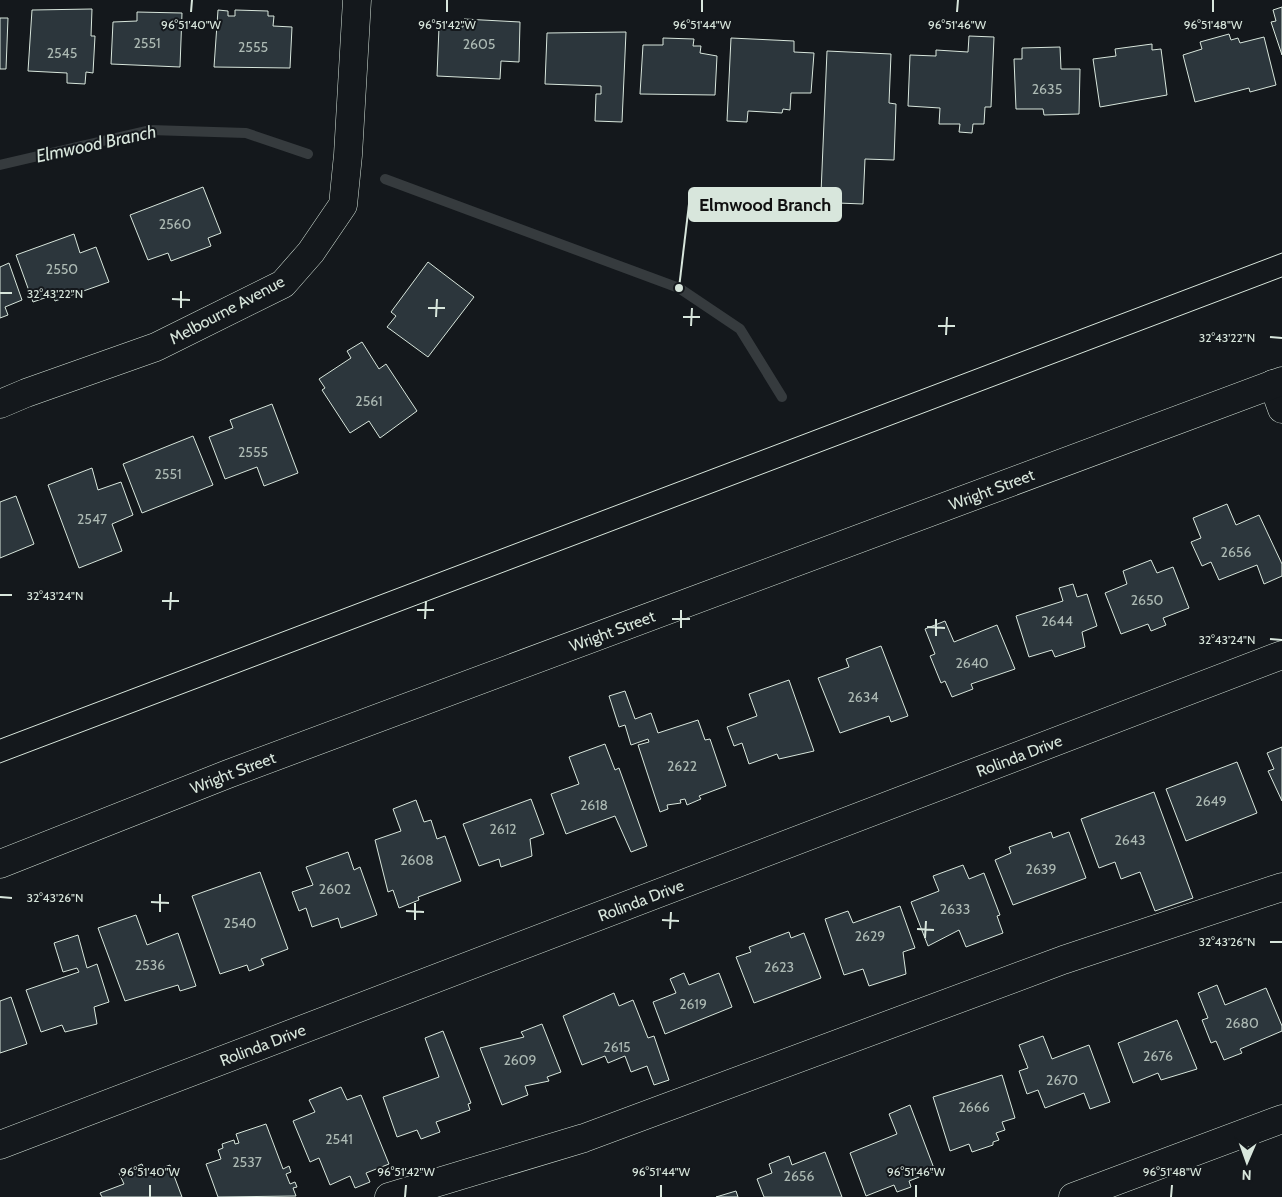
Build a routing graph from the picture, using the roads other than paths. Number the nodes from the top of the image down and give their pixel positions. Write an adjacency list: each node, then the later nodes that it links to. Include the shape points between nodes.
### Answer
1 (358, 0): 3 (street, Melbourne Avenue, via 343,206 306,259 283,284 156,347)
2 (1277, 382): 4 (street); 6 (street, Wright Street, via 238,770)
3 (0, 404)
4 (1282, 409)
5 (1282, 655): 9 (street, Rolinda Drive)
6 (0, 864)
7 (1282, 887): 10 (street, via 1063,960 584,1138)
8 (1282, 1119): 11 (street)
9 (0, 1145)
10 (389, 1197)
11 (1073, 1197)

